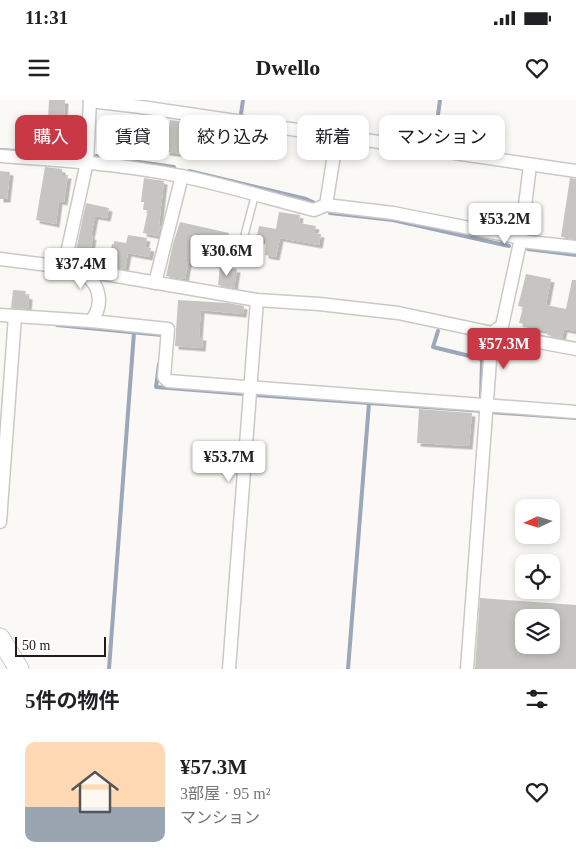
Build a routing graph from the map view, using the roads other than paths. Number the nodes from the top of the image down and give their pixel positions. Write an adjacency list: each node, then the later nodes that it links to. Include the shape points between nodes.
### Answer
1 (90, 100): 2 (street); 7 (street)
2 (142, 103): 3 (street)
3 (297, 129)
4 (369, 141): 8 (street)
5 (0, 156): 7 (street)
6 (333, 160): 12 (street)
7 (87, 162): 10 (street); 17 (street)
8 (530, 165): 9 (street); 13 (street)
9 (576, 171)
10 (182, 176): 11 (street); 18 (street)
11 (255, 195): 12 (street, via 314,210); 16 (lane)
12 (326, 205): 13 (street, via 408,215)
13 (520, 239): 14 (street); 23 (street, via 502,326)
14 (576, 247)
15 (0, 259): 17 (street)
16 (238, 260)
17 (64, 267): 18 (street); 22 (street, via 86,274 99,295 97,313)
18 (155, 283): 19 (street)
19 (257, 300): 23 (street, via 398,313); 25 (street)
20 (0, 315): 21 (street)
21 (15, 316): 22 (street); 28 (street)
22 (91, 321): 25 (street, via 168,329 164,377 168,381)
23 (492, 333): 24 (street); 26 (street)
24 (576, 348)
25 (250, 388): 26 (street); 31 (street)
26 (488, 405): 27 (street); 32 (street)
27 (576, 412)
28 (0, 522)
29 (0, 638): 30 (main road)
30 (19, 669)
31 (229, 669)
32 (467, 669)

